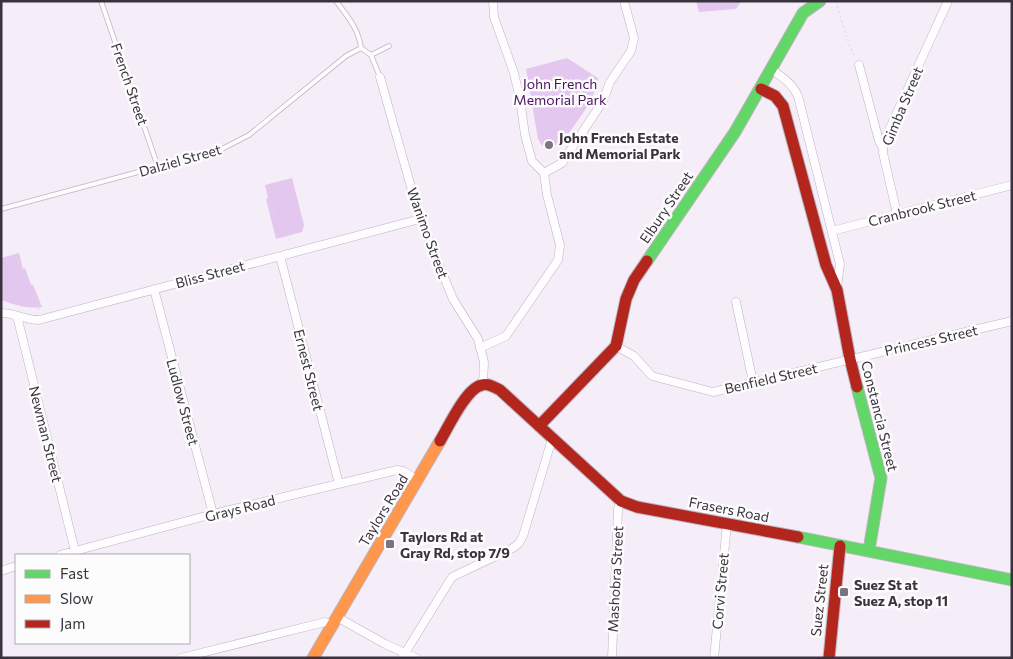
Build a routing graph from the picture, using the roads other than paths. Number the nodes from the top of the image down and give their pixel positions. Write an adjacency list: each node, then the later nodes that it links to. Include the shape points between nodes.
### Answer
1 (101, 1): 15 (lane, French Street)
2 (336, 1): 8 (lane, via 356,30)
3 (493, 1): 16 (street, via 494,18 514,73 532,161)
4 (624, 1): 16 (street, via 634,38 631,51 562,163)
5 (820, 1): 11 (street, Elbury Street, via 803,13)
6 (948, 1): 14 (street, Gimba Street, via 886,135)
7 (389, 46): 9 (lane)
8 (361, 48): 9 (lane); 15 (lane, Dalziel Street, via 346,56 249,135 220,150)
9 (371, 55): 12 (lane)
10 (859, 65): 14 (street)
11 (771, 69): 13 (street, Elbury Street); 21 (street, Constancia Street, via 794,87 798,96)
12 (380, 77): 20 (street, Wanimo Street)
13 (761, 89): 24 (street, Constancia Street, via 775,96 783,106 826,265); 29 (street, Elbury Street, via 634,280 626,299)
14 (883, 148): 19 (street, Gimba Street)
15 (158, 167): 18 (lane, Dalziel Street)
16 (544, 173): 30 (street, via 560,244 558,260 506,336)
17 (1012, 185): 19 (street, Cranbrook Street)
18 (1, 209)
19 (897, 214): 21 (street, Cranbrook Street)
20 (420, 219): 22 (street, Bliss Street); 30 (street, Wanimo Street, via 453,299 476,334)
21 (832, 231): 24 (street, Constancia Street, via 840,264)
22 (280, 256): 23 (street, Bliss Street); 37 (street, Ernest Street)
23 (154, 289): 27 (street, Bliss Street, via 39,320 28,320); 39 (street, Ludlow Street)
24 (837, 290): 31 (street, Constancia Street)
25 (736, 302): 32 (street)
26 (1, 312): 27 (street, Bliss Street)
27 (18, 312): 43 (street, Newman Street)
28 (1012, 321): 31 (street, Princess Street)
29 (616, 346): 32 (street, Benfield Street, via 634,356 652,376 712,392); 34 (street)
30 (480, 348): 33 (street, Wanimo Street)
31 (850, 359): 32 (street, Benfield Street); 42 (street, Constancia Street, via 881,478)
32 (753, 382)
33 (483, 384): 34 (street, Frasers Road, via 500,390); 36 (street, Taylors Road, via 477,385 466,398)
34 (539, 426): 35 (street, Frasers Road)
35 (552, 439): 38 (street, Frasers Road); 49 (street, via 519,543 452,577)
36 (418, 480): 37 (street, Grays Road, via 397,470); 48 (street, Taylors Road)
37 (339, 484): 39 (street, Grays Road)
38 (621, 501): 40 (street, Frasers Road); 53 (street, Mashobra Street, via 618,509)
39 (213, 514): 43 (street, Grays Road)
40 (727, 524): 41 (street, Frasers Road); 54 (street, Corvi Street)
41 (840, 546): 42 (street, Frasers Road); 55 (street, Suez Street)
42 (869, 550): 47 (street, Frasers Road)
43 (75, 551): 44 (street, Grays Road)
44 (64, 554)
45 (15, 566): 46 (street)
46 (1, 571)
47 (1012, 580)
48 (334, 621): 49 (street); 50 (street); 51 (street, Taylors Road)
49 (403, 656): 52 (street)
50 (181, 658)
51 (313, 658)
52 (416, 658)
53 (612, 658)
54 (714, 658)
55 (828, 658)

